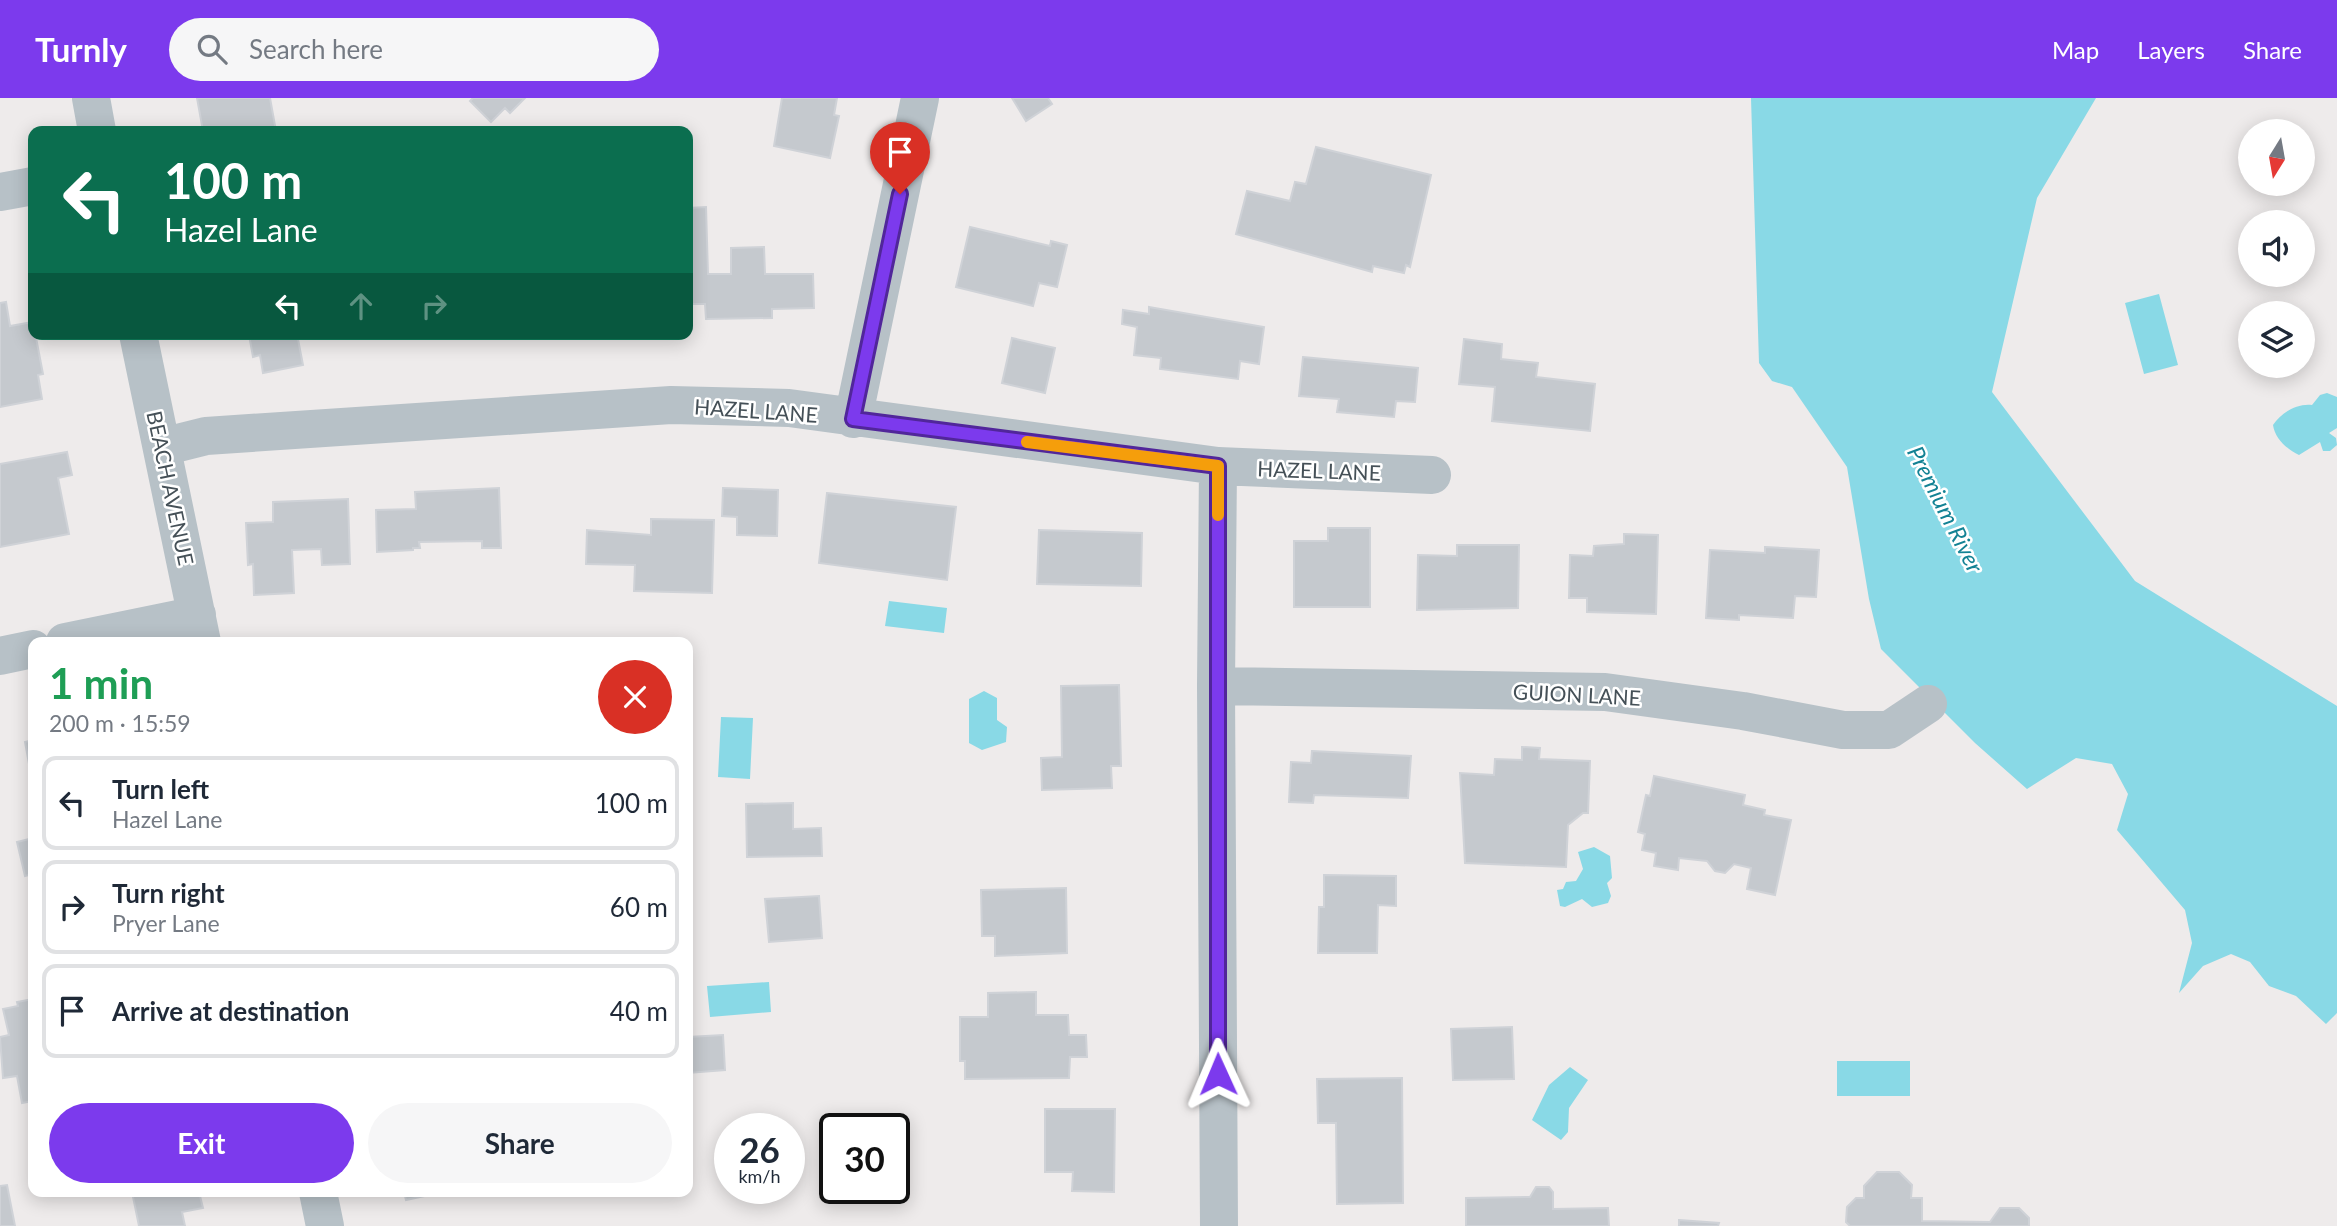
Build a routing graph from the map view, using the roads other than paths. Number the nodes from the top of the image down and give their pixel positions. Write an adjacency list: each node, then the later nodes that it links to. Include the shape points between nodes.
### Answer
1 (91, 98): 3 (street)
2 (920, 98): 7 (street)
3 (96, 126)
4 (28, 187): 5 (street)
5 (0, 192)
6 (139, 340): 8 (street, BEACH AVENUE)
7 (853, 419): 8 (street, HAZEL LANE, via 789,408 671,405 206,436); 9 (street, HAZEL LANE)
8 (162, 446): 11 (street, BEACH AVENUE)
9 (1218, 466): 10 (street, HAZEL LANE); 15 (street)
10 (1432, 475)
11 (200, 629): 12 (street)
12 (117, 637)
13 (28, 650): 14 (street)
14 (0, 656)
15 (1216, 686): 16 (street, GUION LANE, via 1605,692 1843,730 1889,730); 19 (street)
16 (1928, 704)
17 (319, 1197): 18 (street)
18 (325, 1226)
19 (1219, 1226)

